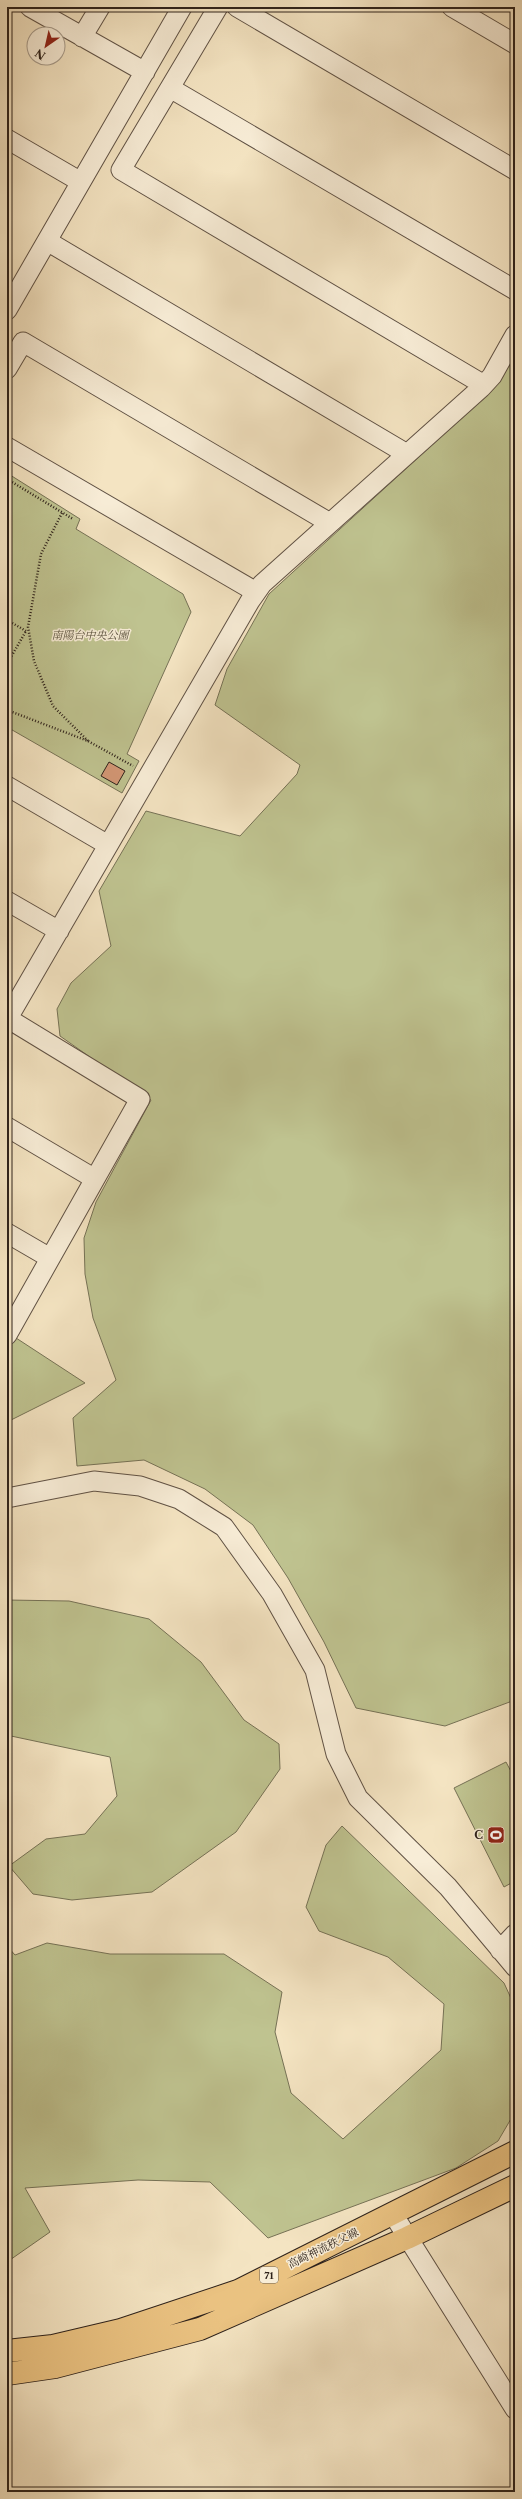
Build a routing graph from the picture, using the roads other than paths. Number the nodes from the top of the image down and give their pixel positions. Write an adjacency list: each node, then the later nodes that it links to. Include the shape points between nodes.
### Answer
1 (30, 7): 7 (street)
2 (100, 7): 7 (street)
3 (182, 7): 9 (street)
4 (218, 7): 10 (street)
5 (237, 7): 12 (street)
6 (452, 7): 8 (street)
7 (82, 37): 9 (street)
8 (515, 44)
9 (145, 72): 13 (street)
10 (170, 88): 15 (street); 19 (street, via 121,170)
11 (7, 139): 13 (street)
12 (515, 170)
13 (81, 182): 14 (street)
14 (47, 241): 16 (street); 21 (street)
15 (515, 290)
16 (7, 310)
17 (515, 335): 19 (street, via 492,376)
18 (7, 369): 22 (street, via 23,342)
19 (484, 385): 21 (street)
20 (7, 447): 23 (street)
21 (407, 454): 22 (street)
22 (330, 523): 23 (street)
23 (256, 592): 25 (street)
24 (7, 786): 25 (street)
25 (108, 845): 27 (street)
26 (7, 900): 27 (street)
27 (58, 931): 28 (street)
28 (7, 1018): 30 (street, via 140,1099)
29 (7, 1127): 30 (street)
30 (95, 1178): 32 (street)
31 (7, 1233): 32 (street)
32 (50, 1258): 33 (street)
33 (7, 1334)
34 (7, 1498): 36 (street, via 94,1481 140,1486 179,1499 224,1528 272,1594 315,1670 336,1754 358,1798 448,1887)
35 (515, 1934): 36 (street)
36 (500, 1950): 37 (street)
37 (515, 1967)
38 (515, 2152): 40 (main road, 高崎神流秩父線 / 71)
39 (515, 2186): 41 (main road, 71)
40 (393, 2214): 41 (street); 42 (main road, 高崎神流秩父線 / 71, via 238,2291 191,2308 121,2330 53,2346)
41 (408, 2238): 43 (main road, 71, via 200,2329 55,2367); 44 (street)
42 (7, 2351)
43 (7, 2374)
44 (515, 2410)

